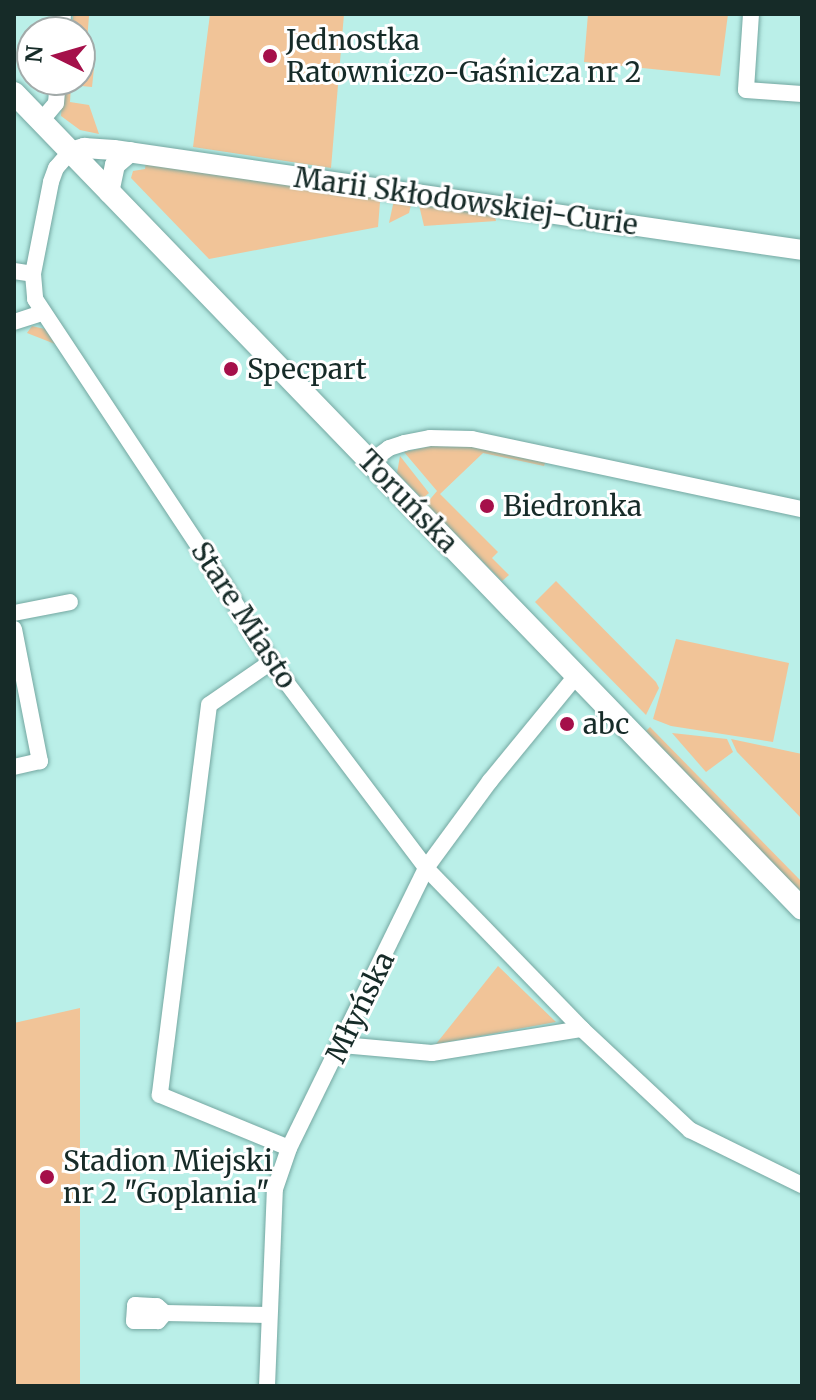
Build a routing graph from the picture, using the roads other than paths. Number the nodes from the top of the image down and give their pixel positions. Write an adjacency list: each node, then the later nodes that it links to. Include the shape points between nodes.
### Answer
1 (751, 14): 3 (street, via 746,90)
2 (14, 93): 5 (main road, Toruńska)
3 (802, 94)
4 (57, 96): 5 (street)
5 (41, 121): 6 (main road, Toruńska)
6 (70, 152): 7 (street, Marii Skłodowskiej-Curie, via 91,147); 8 (main road, Toruńska); 11 (street, Stare Miasto, via 53,175)
7 (130, 152): 8 (street, via 115,165); 9 (street, Marii Skłodowskiej-Curie)
8 (109, 193): 14 (main road, Toruńska)
9 (802, 250)
10 (14, 271): 11 (street)
11 (33, 274): 12 (street, Stare Miasto, via 32,292)
12 (41, 313): 13 (street); 19 (street, Stare Miasto)
13 (14, 322)
14 (370, 462): 15 (street, via 404,443 472,439); 20 (main road, Toruńska)
15 (802, 509)
16 (70, 602): 17 (street)
17 (14, 613)
18 (14, 629): 21 (street, via 40,761)
19 (271, 662): 22 (street, Stare Miasto); 26 (street, via 209,705 160,1095)
20 (576, 676): 22 (street, Młyńska); 23 (main road, Toruńska)
21 (14, 767)
22 (426, 868): 24 (street, Stare Miasto); 25 (street, Młyńska)
23 (802, 909)
24 (582, 1029): 25 (street, via 432,1053); 27 (street, Stare Miasto, via 690,1130)
25 (342, 1045): 26 (street, Młyńska)
26 (289, 1148): 29 (street, Młyńska, via 275,1189)
27 (802, 1185)
28 (165, 1313): 29 (street)
29 (268, 1315): 30 (street, Młyńska)
30 (267, 1386)

